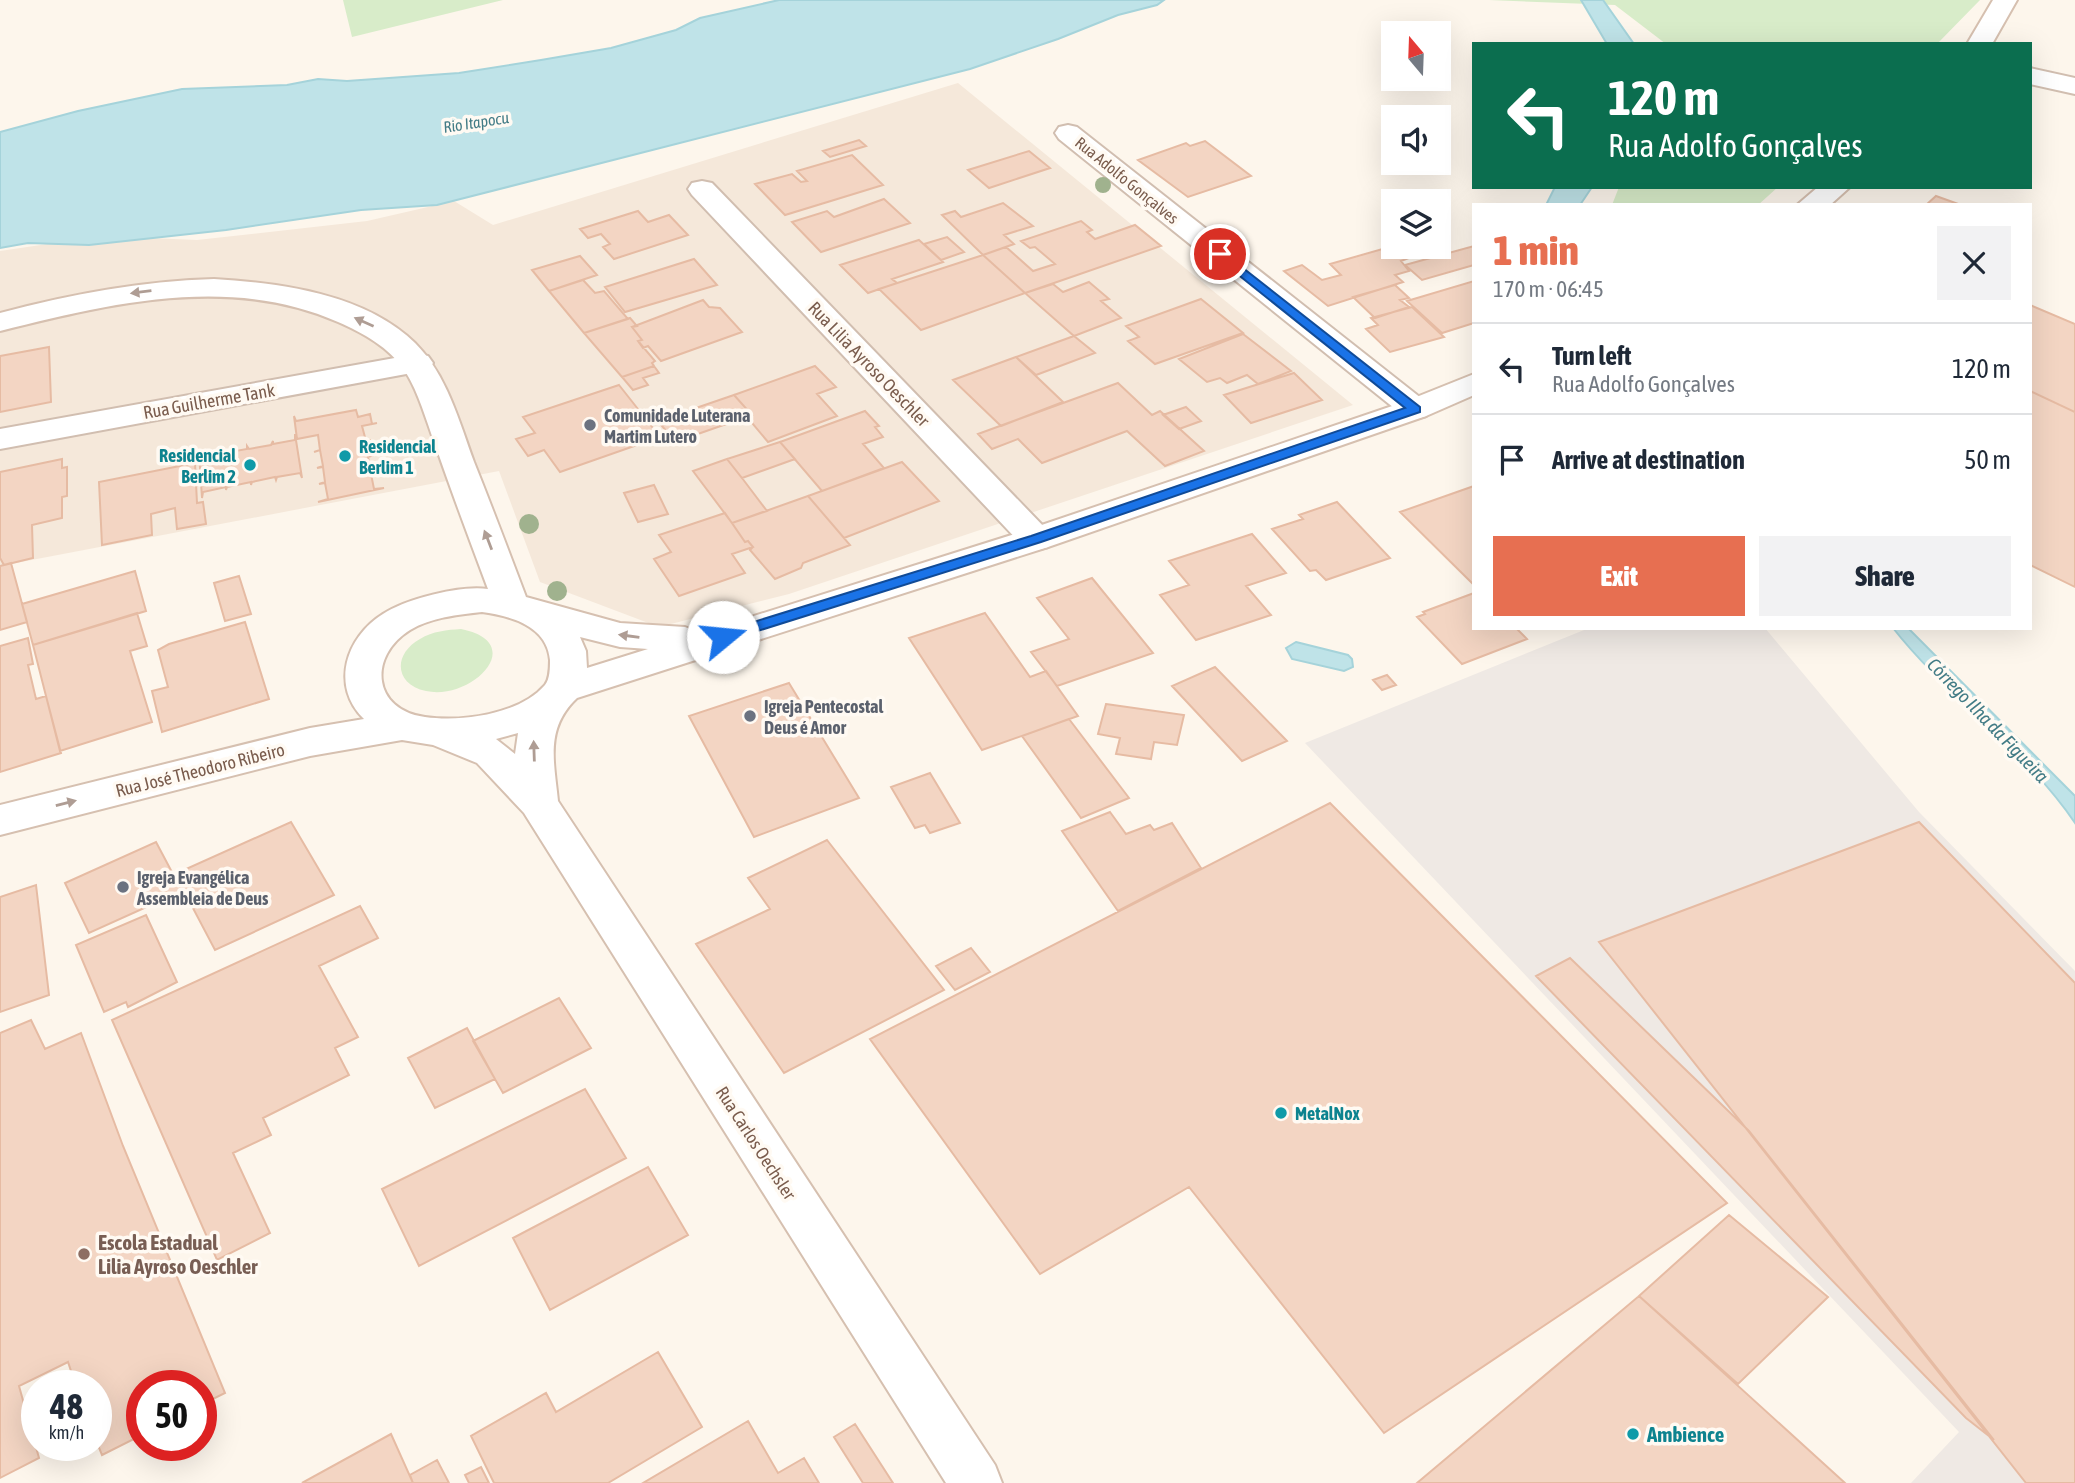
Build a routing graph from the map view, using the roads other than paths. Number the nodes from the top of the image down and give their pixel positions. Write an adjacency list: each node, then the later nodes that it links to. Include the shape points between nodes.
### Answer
1 (2005, 0): 2 (main road)
2 (1980, 42)
3 (2032, 76): 4 (main road)
4 (2075, 86)
5 (1068, 133): 12 (main road, Rua Adolfo Gonçalves)
6 (702, 189): 14 (main road, Rua Lilia Ayroso Oeschler)
7 (1833, 189): 8 (main road)
8 (1814, 203)
9 (0, 322): 10 (main road, one-way to 9, via 372,324 299,298 240,288 163,289 113,296)
10 (417, 363): 13 (main road, Rua Guilherme Tank); 15 (main road, one-way to 10)
11 (1472, 384): 12 (main road)
12 (1415, 409): 14 (main road)
13 (0, 439)
14 (1036, 539): 16 (main road)
15 (524, 609): 16 (main road, one-way to 15, via 648,639); 17 (main road, via 556,631 567,646 571,660); 18 (main road, via 482,600 441,605 395,623 378,636 364,663 364,689 373,706)
16 (746, 630): 17 (main road)
17 (556, 696): 18 (main road, via 531,713 485,728); 19 (main road, Rua Carlos Oechsler, one-way to 17, via 533,743 537,723)
18 (418, 729): 19 (main road, Rua Carlos Oechsler, via 491,753); 20 (main road, Rua José Theodoro Ribeiro, one-way to 18, via 318,741)
19 (538, 803): 21 (main road, Rua Carlos Oechsler)
20 (0, 820)
21 (976, 1483)

